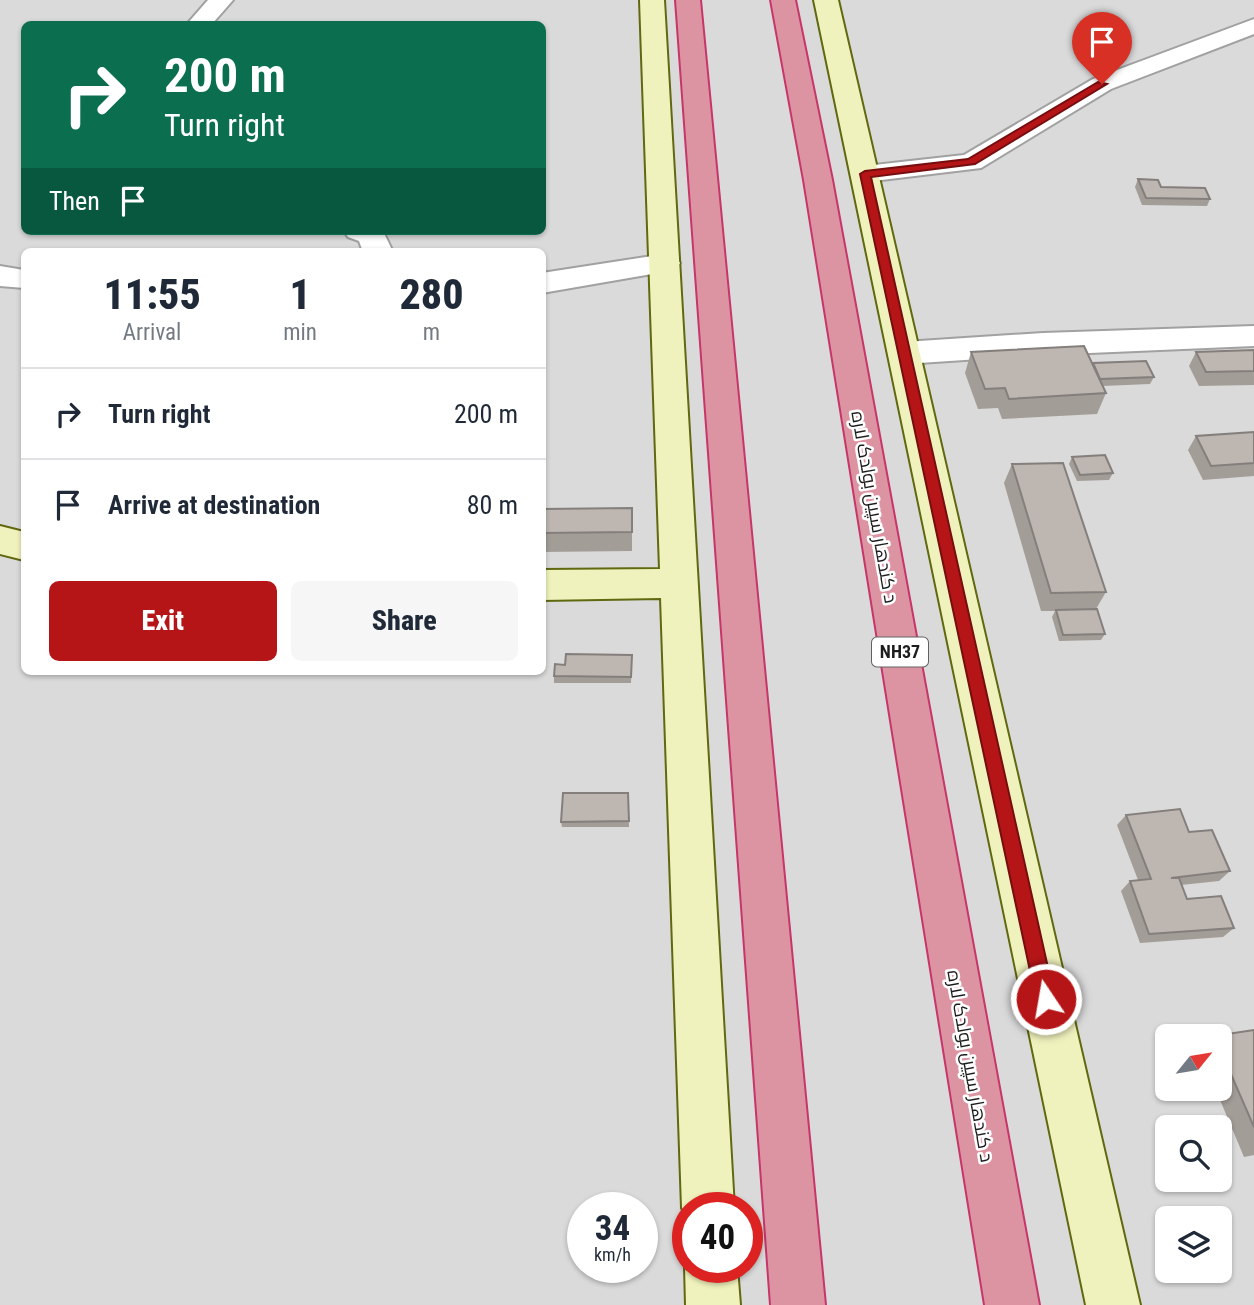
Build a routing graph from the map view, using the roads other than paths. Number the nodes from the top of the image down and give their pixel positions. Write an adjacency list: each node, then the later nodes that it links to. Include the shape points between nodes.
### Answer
1 (221, 0): 6 (street)
2 (652, 0): 9 (street)
3 (688, 0): 22 (highway)
4 (783, 0): 23 (highway, د کندهار سپین بولدک لاره / NH37)
5 (826, 0): 8 (street)
6 (202, 21)
7 (1254, 26): 8 (street, via 1102,84 971,162)
8 (865, 174): 14 (street)
9 (665, 263): 12 (street); 17 (street)
10 (0, 276): 11 (street)
11 (21, 279)
12 (546, 282)
13 (1254, 336): 14 (street)
14 (904, 353): 24 (street)
15 (0, 540): 16 (street)
16 (21, 545)
17 (680, 583): 18 (street); 19 (street)
18 (546, 584)
19 (707, 1192)
20 (712, 1283): 21 (street)
21 (713, 1305)
22 (798, 1305)
23 (1013, 1305)
24 (1113, 1305)

